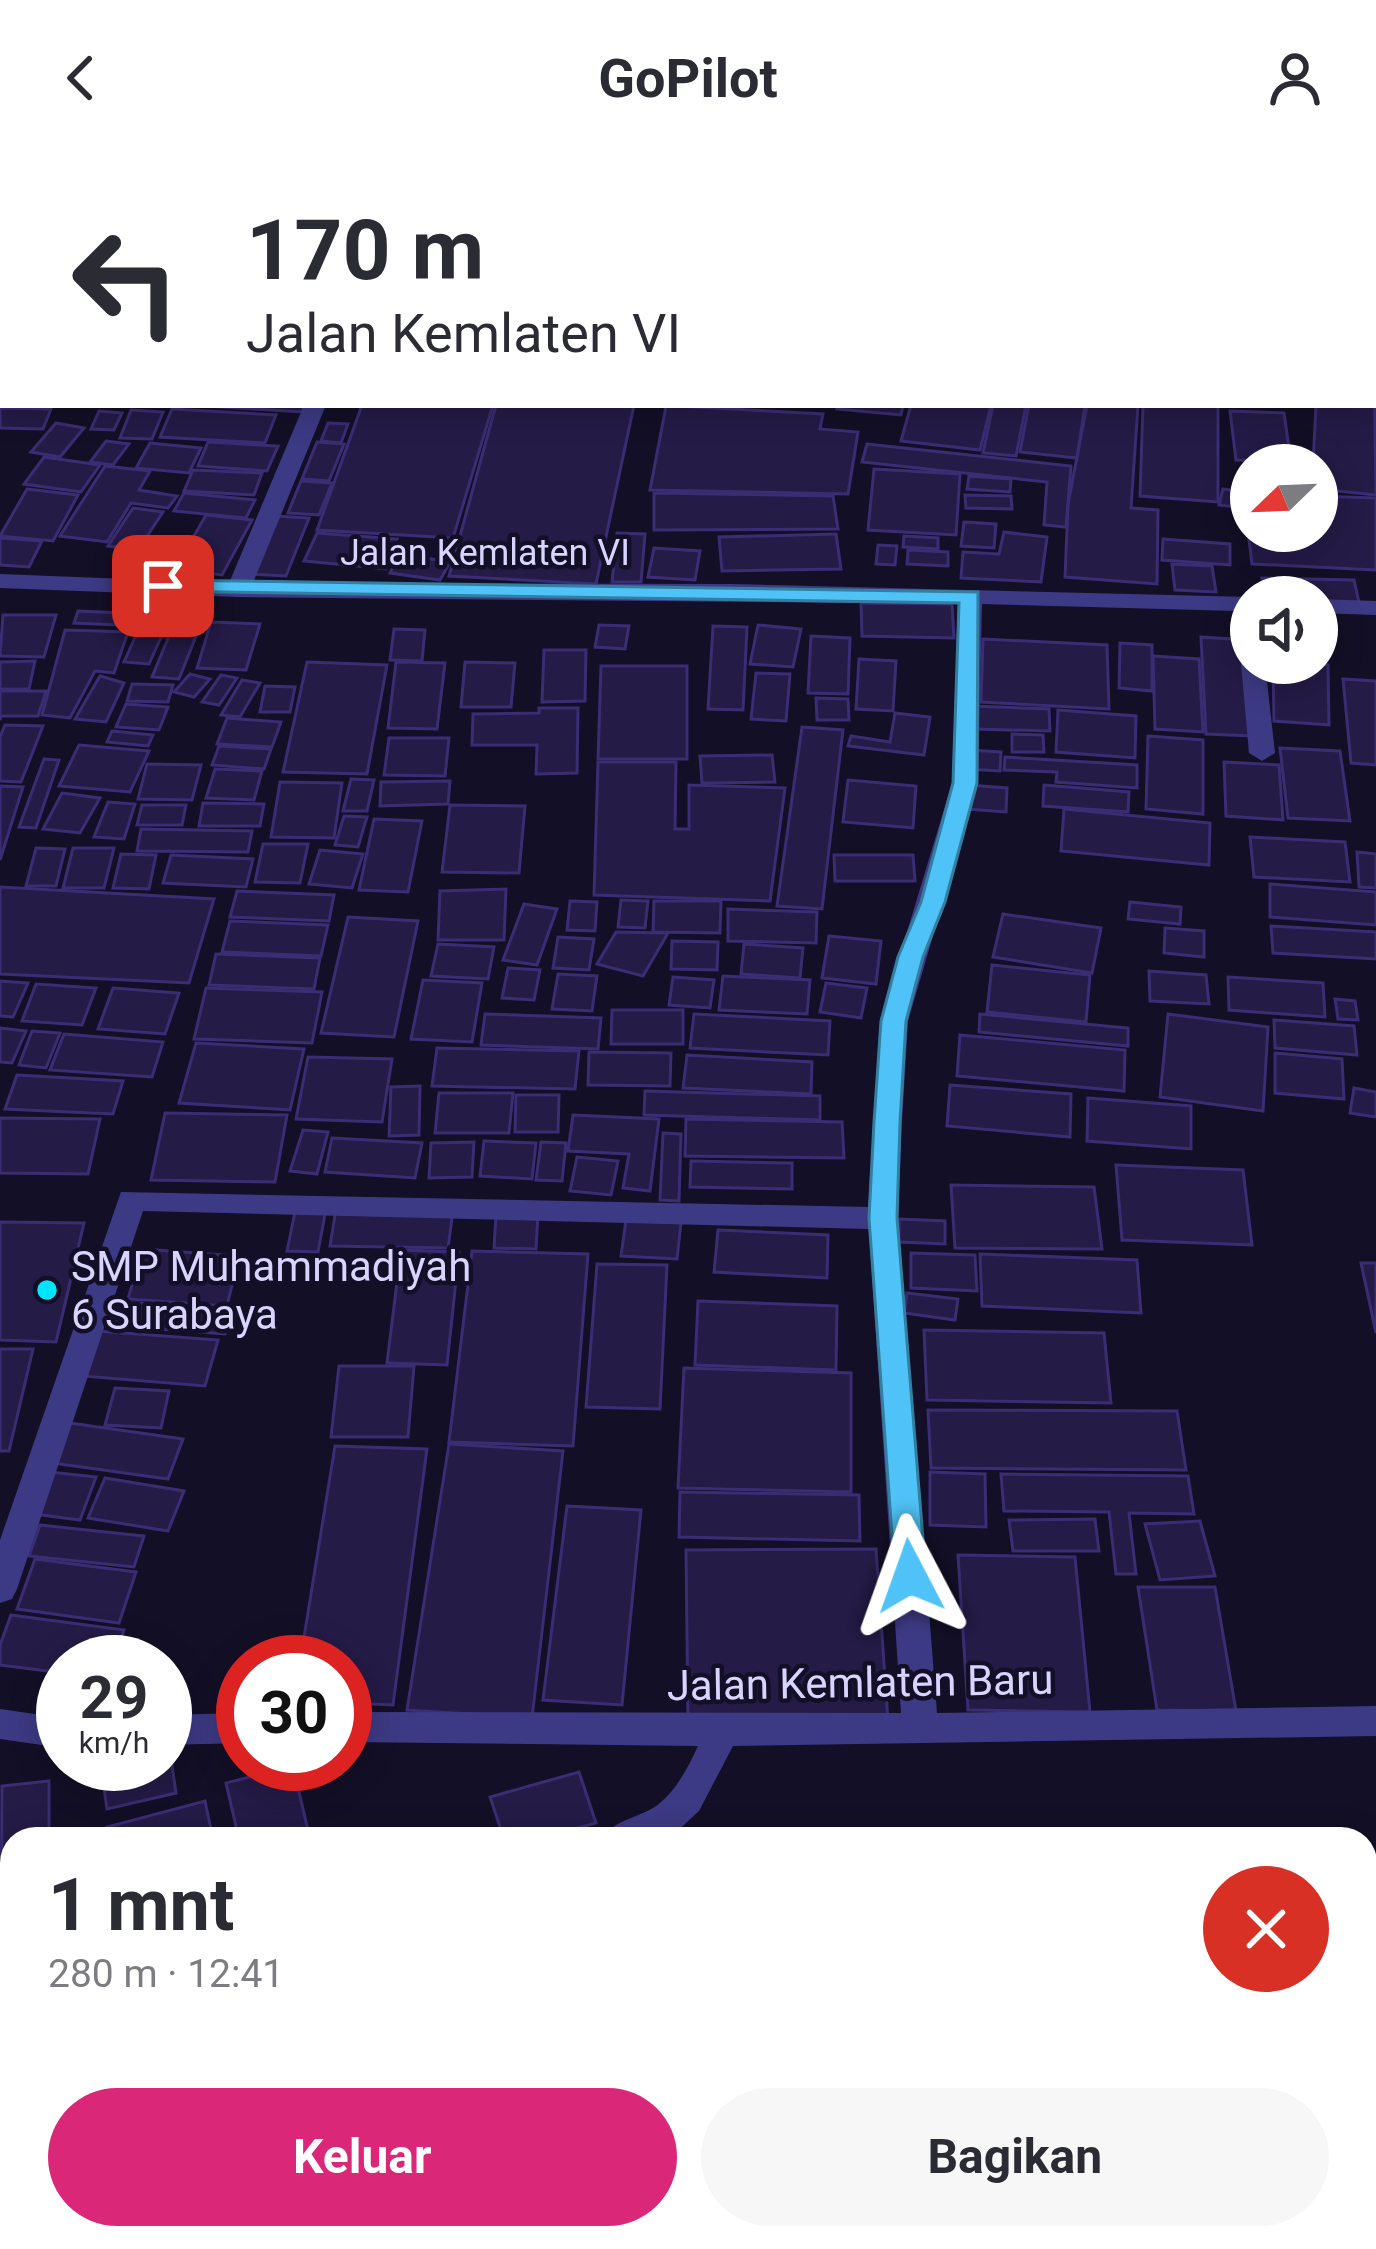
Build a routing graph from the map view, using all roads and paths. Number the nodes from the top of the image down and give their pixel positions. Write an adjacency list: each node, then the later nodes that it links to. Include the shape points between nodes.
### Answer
1 (314, 408): 3 (street)
2 (0, 581): 3 (street, Jalan Kemlaten VI)
3 (238, 590): 4 (street, Jalan Kemlaten VI)
4 (970, 597): 5 (street, Jalan Kemlaten VI); 10 (street, via 965,783 893,1021)
5 (1230, 603)
6 (1338, 607): 7 (street)
7 (1376, 608)
8 (1255, 684): 9 (street)
9 (1262, 753)
10 (883, 1218): 11 (street, via 132,1199); 15 (street)
11 (0, 1588)
12 (1376, 1721): 15 (street, Jalan Kemlaten Baru)
13 (0, 1724): 16 (street)
14 (372, 1726): 17 (street, Jalan Kemlaten Baru)
15 (920, 1727): 17 (street, Jalan Kemlaten Baru)
16 (36, 1729)
17 (722, 1731): 18 (street, via 687,1804)
18 (656, 1827)

